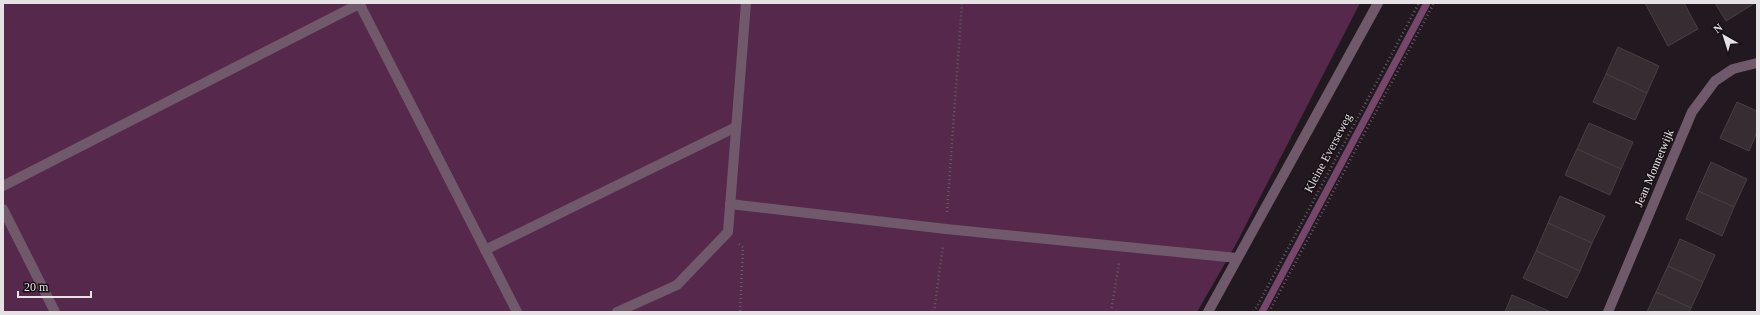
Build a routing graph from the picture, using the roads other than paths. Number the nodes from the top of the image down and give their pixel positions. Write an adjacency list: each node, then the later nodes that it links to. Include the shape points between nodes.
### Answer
1 (359, 3): 6 (street); 9 (street)
2 (746, 3): 5 (street)
3 (1378, 3): 10 (street)
4 (1757, 63): 15 (street, Jean Monnetwijk, via 1733,69 1715,81 1692,112)
5 (736, 127): 7 (street); 9 (street)
6 (3, 186)
7 (730, 204): 10 (street); 13 (street, via 728,232 676,285)
8 (3, 209): 11 (street)
9 (485, 250): 12 (street)
10 (1237, 258): 14 (street)
11 (56, 312)
12 (517, 312)
13 (617, 312)
14 (1208, 312)
15 (1608, 312)

